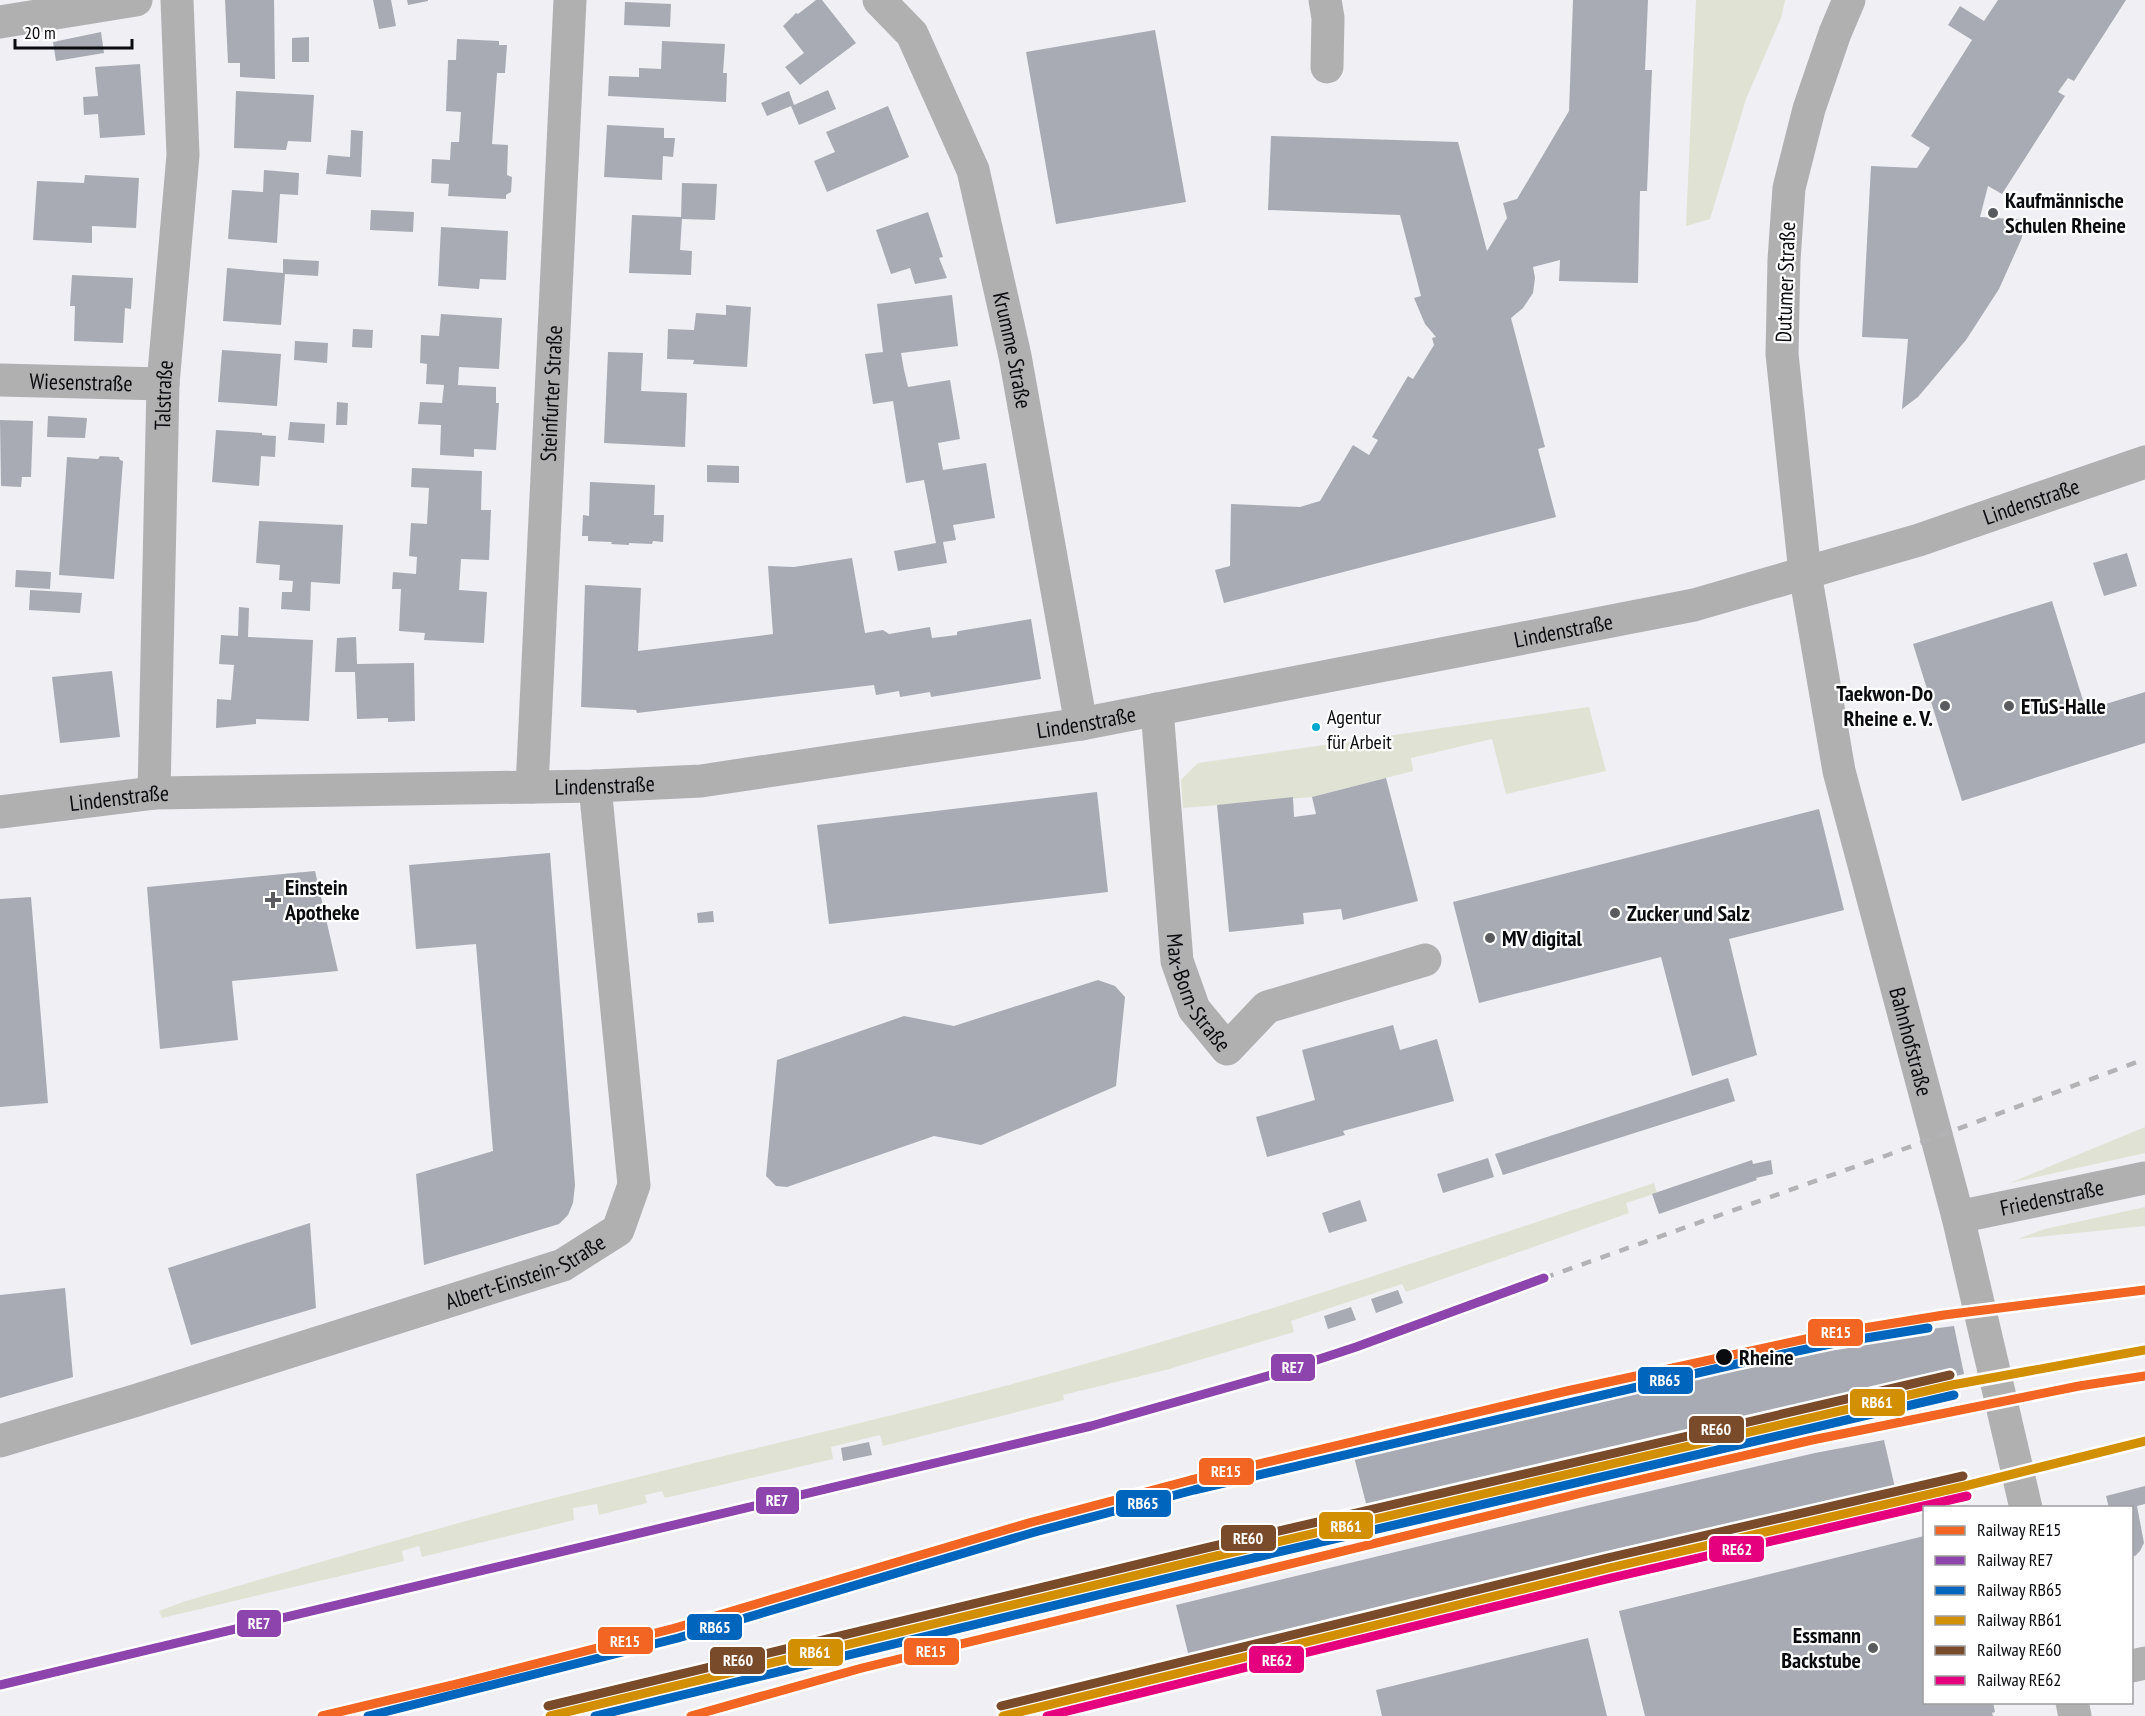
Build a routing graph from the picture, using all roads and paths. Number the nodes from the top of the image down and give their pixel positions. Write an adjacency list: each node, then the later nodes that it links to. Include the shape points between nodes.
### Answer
1 (136, 0): 7 (street)
2 (177, 0): 10 (street, Talstraße, via 183,155)
3 (570, 0): 16 (street, Steinfurter Straße)
4 (879, 0): 14 (street, Krumme Straße, via 912,34 973,170 1015,356)
5 (1325, 0): 8 (street)
6 (1849, 0): 12 (street, Dutumer Straße, via 1809,108 1789,188 1785,239 1782,354)
7 (0, 22)
8 (1327, 67)
9 (0, 380): 10 (street, Wiesenstraße)
10 (163, 384): 17 (street, Talstraße)
11 (2145, 462): 12 (street, Lindenstraße, via 1919,540)
12 (1805, 573): 13 (street, Lindenstraße, via 1694,605); 21 (street, Bahnhofstraße, via 1839,771)
13 (1157, 709): 14 (street, Lindenstraße); 19 (street, Max-Born-Straße, via 1177,961 1194,1009 1227,1049 1267,1007)
14 (1081, 724): 15 (street, Lindenstraße, via 701,781)
15 (595, 786): 16 (street, Lindenstraße); 22 (street, Albert-Einstein-Straße, via 634,1185 618,1230 563,1265)
16 (532, 787): 17 (street, Lindenstraße)
17 (154, 793): 18 (street, Lindenstraße)
18 (0, 812)
19 (1425, 960)
20 (2145, 1178): 21 (street, Friedenstraße)
21 (1958, 1217): 23 (street, Bahnhofstraße)
22 (0, 1441)
23 (2026, 1506)

